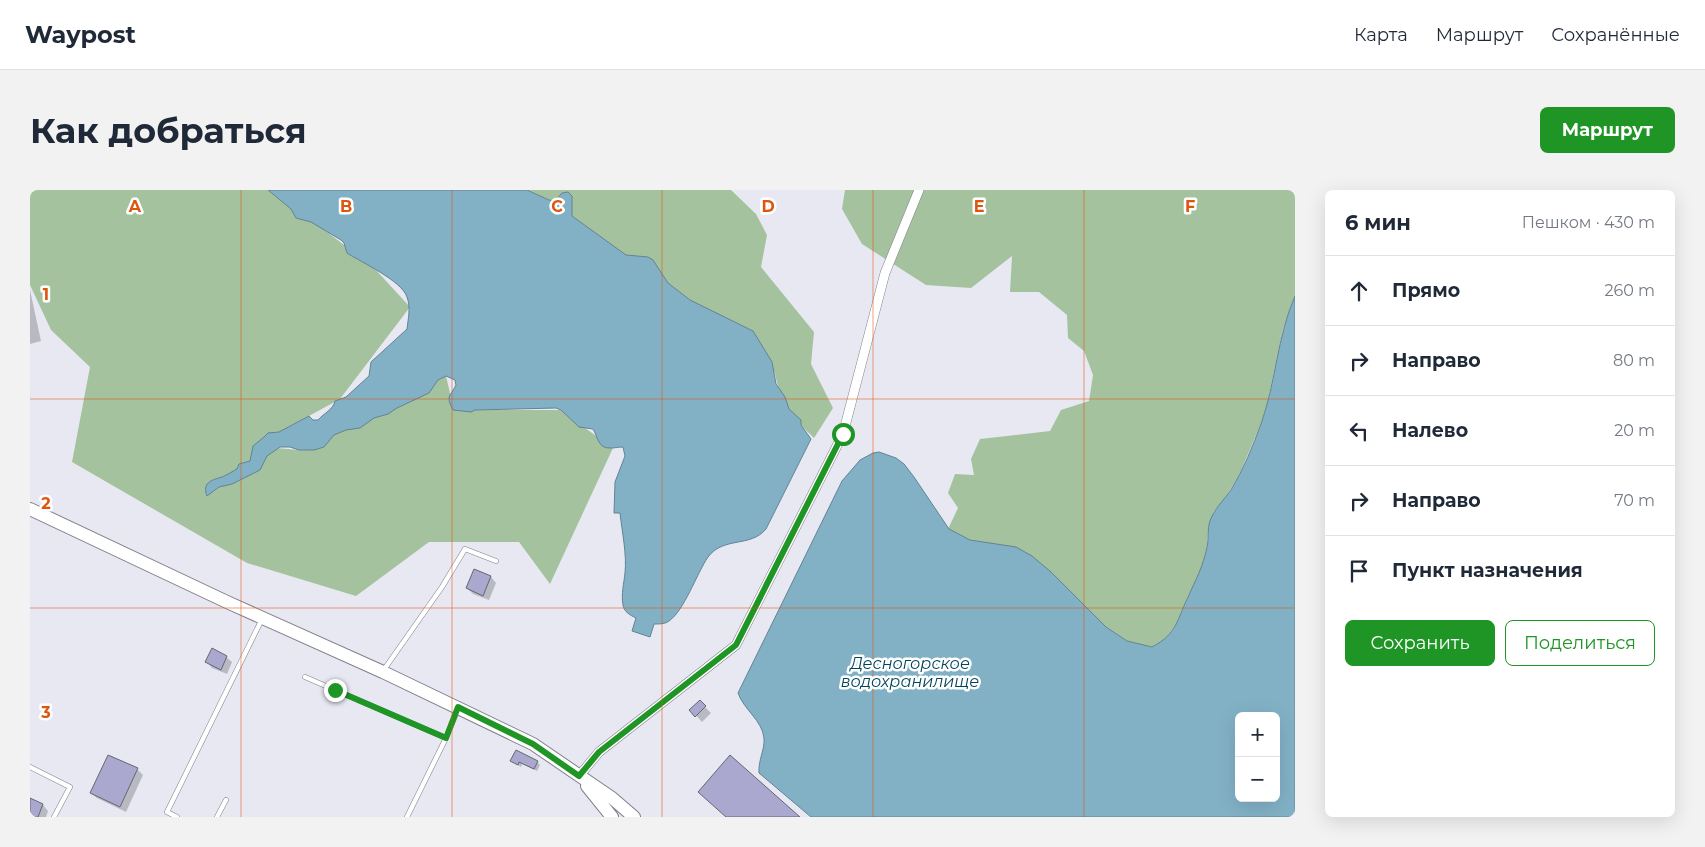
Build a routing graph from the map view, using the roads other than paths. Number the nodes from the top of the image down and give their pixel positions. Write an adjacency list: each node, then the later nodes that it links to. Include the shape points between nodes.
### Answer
1 (919, 190): 10 (street, via 885,273 843,434 736,645 599,752)
2 (30, 509): 4 (street)
3 (496, 561): 5 (lane, via 465,548 442,587)
4 (263, 618): 5 (street); 12 (lane)
5 (382, 672): 7 (street)
6 (305, 677): 8 (lane)
7 (458, 707): 8 (lane); 10 (street, via 533,744)
8 (446, 738): 16 (lane)
9 (30, 767): 13 (lane, via 70,787)
10 (579, 776): 17 (street); 18 (street)
11 (226, 800): 15 (lane)
12 (165, 814): 14 (lane)
13 (54, 817)
14 (176, 817)
15 (217, 817)
16 (407, 817)
17 (612, 817)
18 (634, 817)

